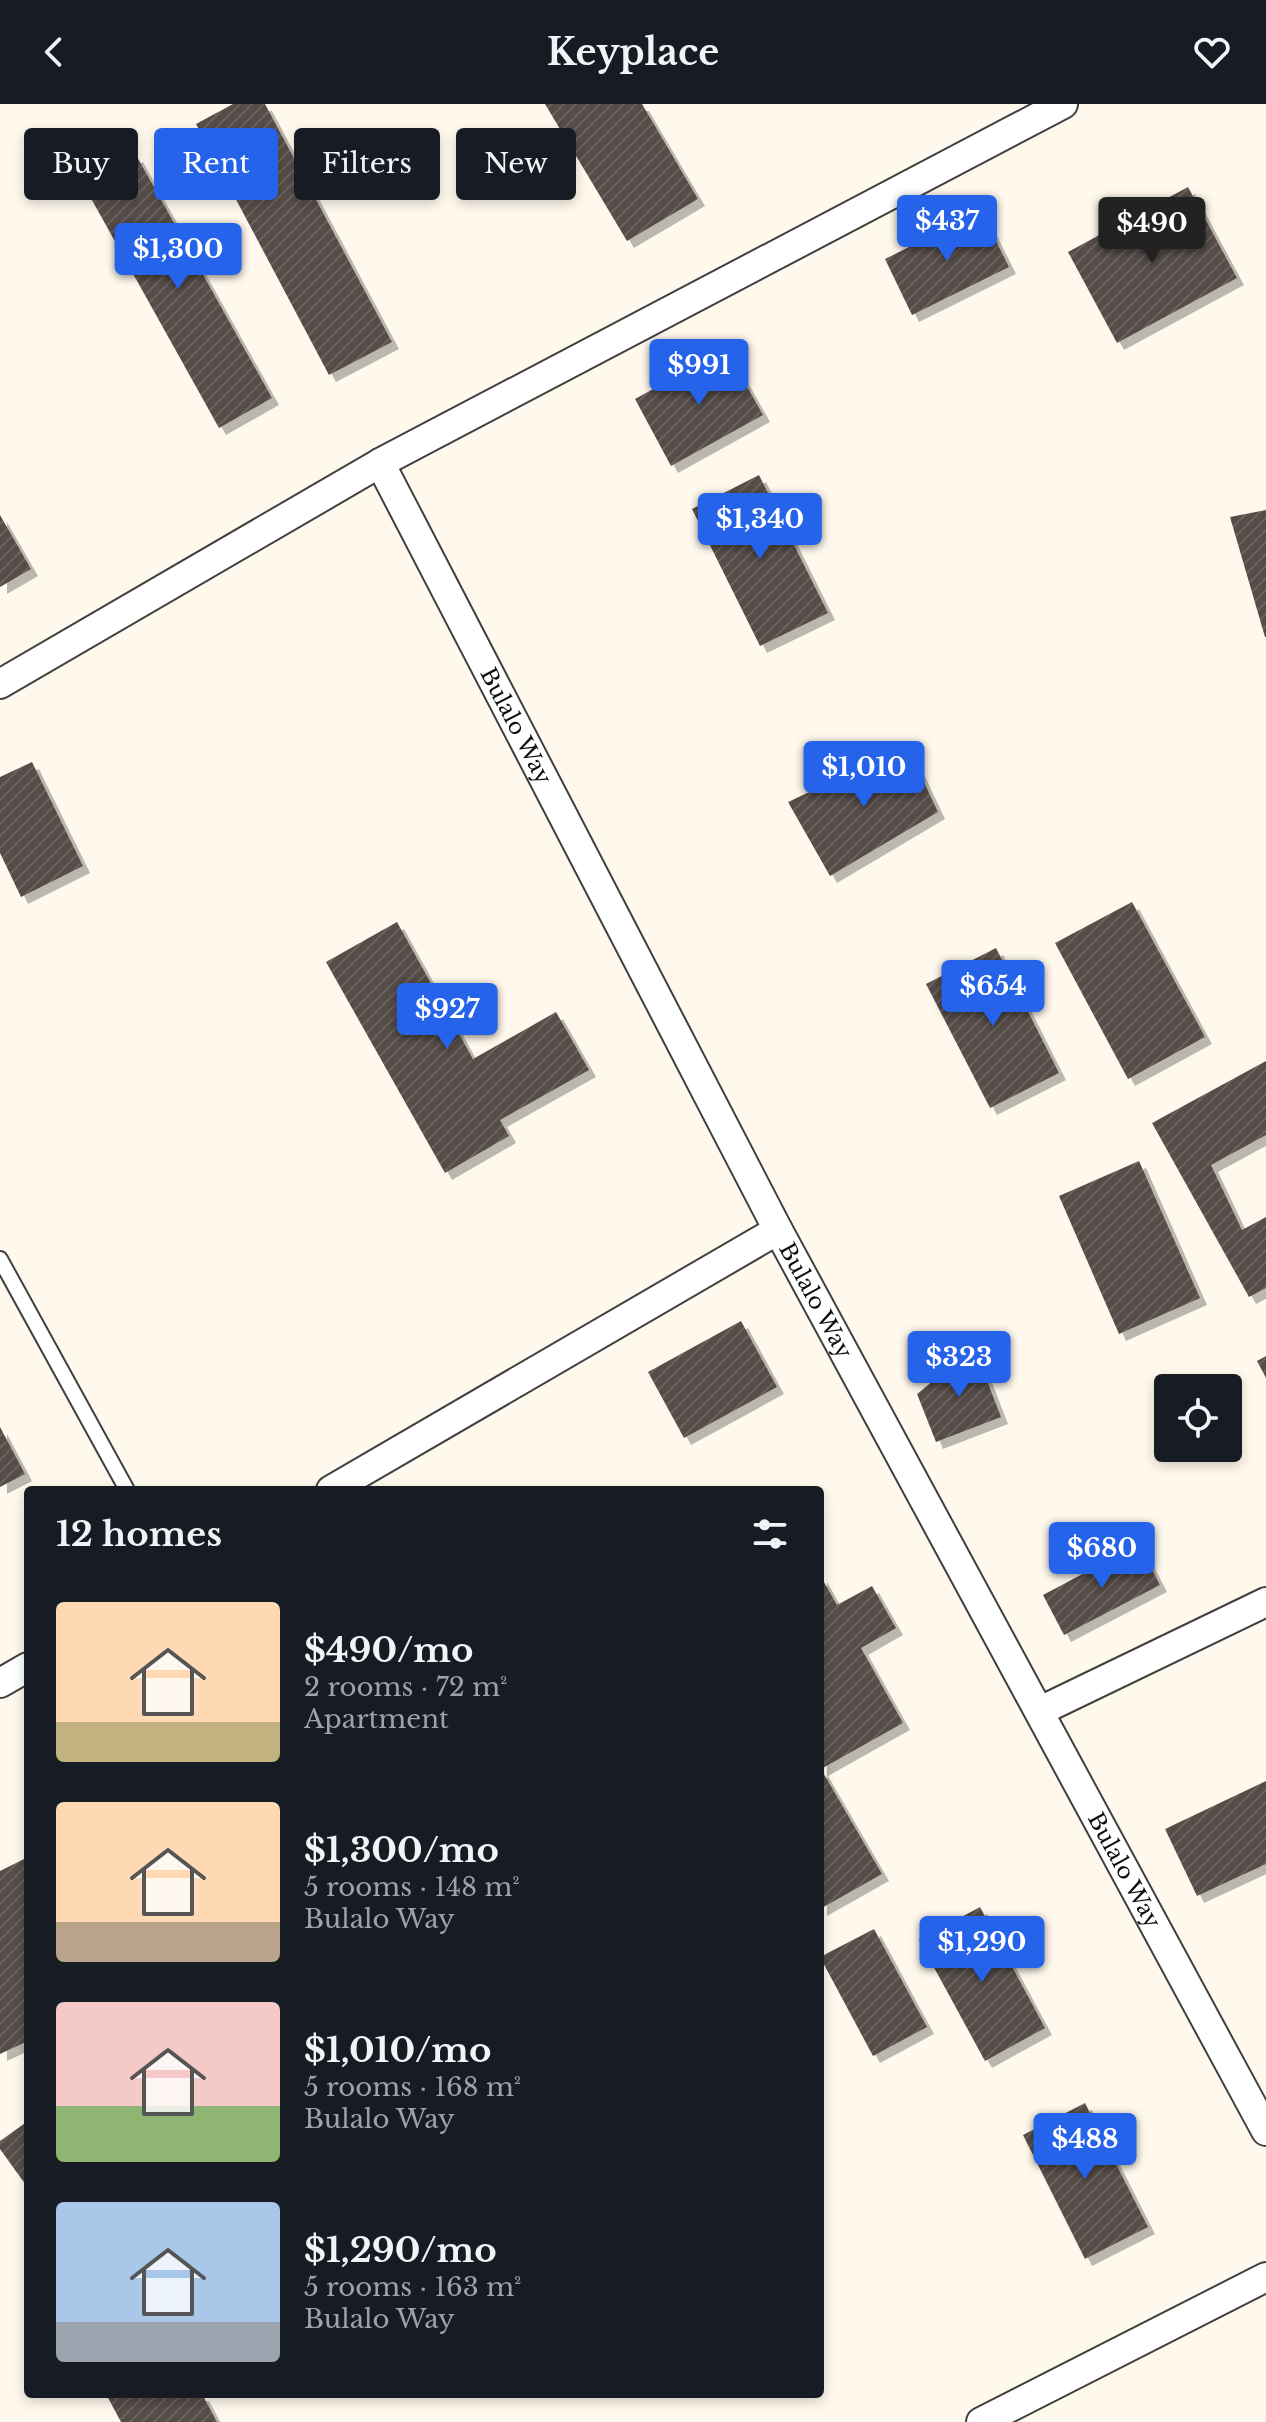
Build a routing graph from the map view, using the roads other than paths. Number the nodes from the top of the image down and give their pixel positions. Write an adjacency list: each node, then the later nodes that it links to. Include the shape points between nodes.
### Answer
1 (1063, 104): 2 (street)
2 (380, 463): 3 (street); 4 (street, Bulalo Way)
3 (0, 684)
4 (778, 1230): 7 (street); 11 (street, Bulalo Way)
5 (0, 1259): 6 (lane)
6 (125, 1486)
7 (338, 1486)
8 (1266, 1602): 11 (street)
9 (24, 1669): 10 (street)
10 (0, 1683)
11 (1040, 1711): 12 (street, Bulalo Way)
12 (1266, 2131)
13 (1266, 2277): 14 (street)
14 (981, 2422)

